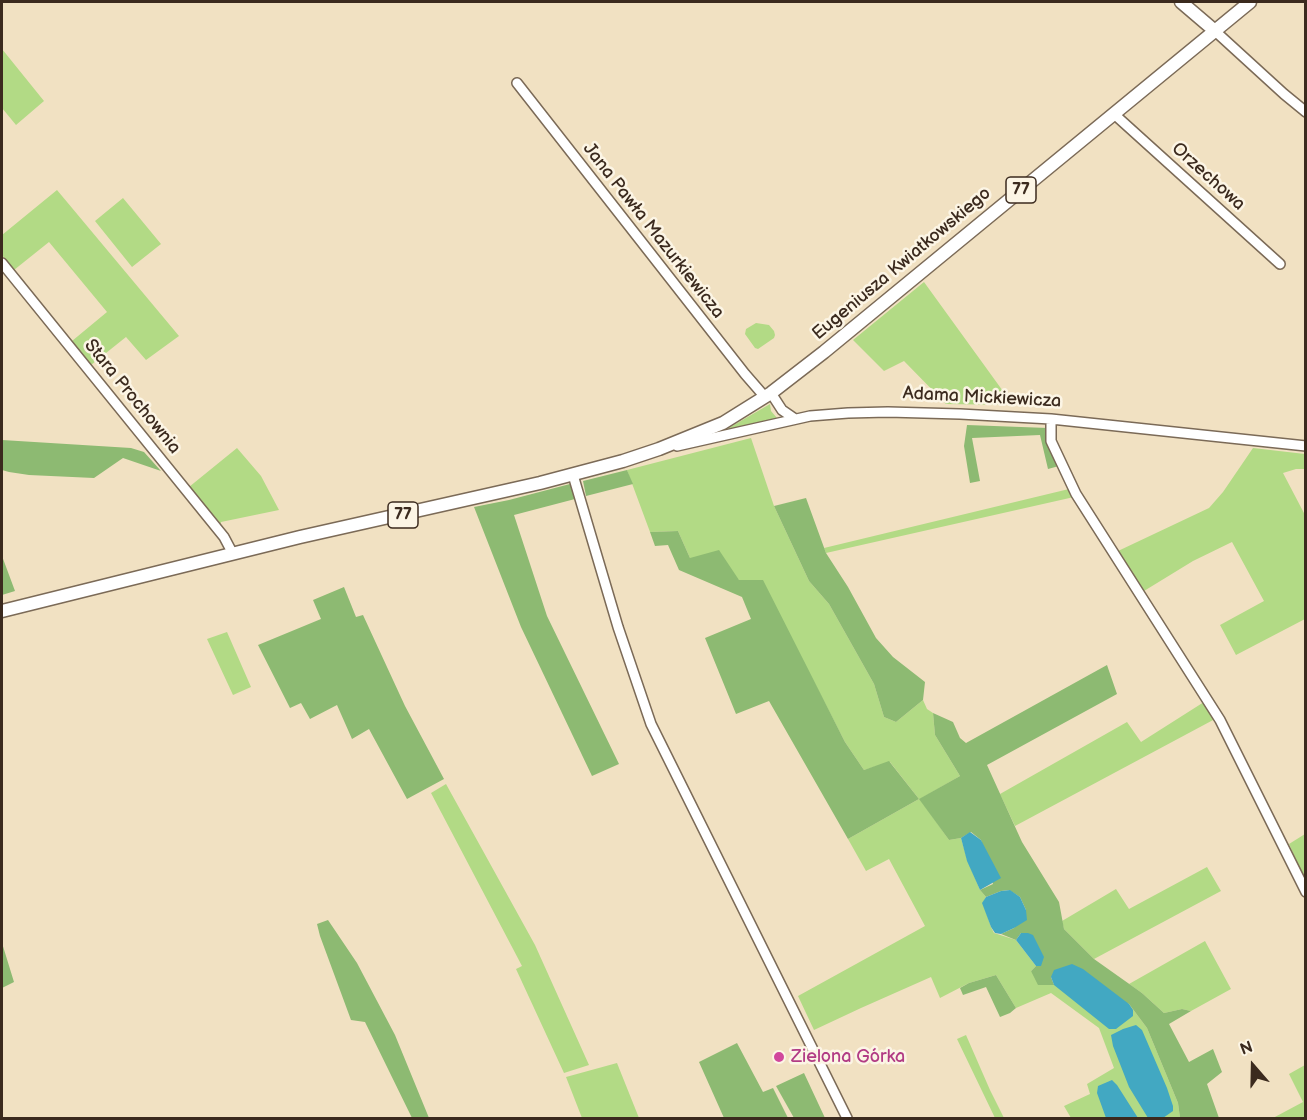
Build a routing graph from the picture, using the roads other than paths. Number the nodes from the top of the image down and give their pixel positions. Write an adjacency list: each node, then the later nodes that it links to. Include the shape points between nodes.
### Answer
1 (1181, 2): 3 (main road)
2 (1250, 2): 3 (main road, Eugeniusza Kwiatkowskiego / 77)
3 (1215, 31): 5 (street); 6 (main road, Eugeniusza Kwiatkowskiego / 77)
4 (517, 83): 9 (street, Jana Pawła Mazurkiewicza, via 745,374)
5 (1305, 111)
6 (1114, 114): 8 (street, Orzechowa); 9 (main road, Eugeniusza Kwiatkowskiego / 77)
7 (2, 263): 15 (street, Stara Prochownia, via 224,537)
8 (1280, 264)
9 (768, 395): 10 (street); 13 (main road, Adama Mickiewicza / 77, via 723,423)
10 (795, 419): 11 (street, Adama Mickiewicza, via 880,412); 13 (street, Adama Mickiewicza)
11 (1051, 419): 12 (street, Adama Mickiewicza); 17 (street, via 1051,441 1076,494 1220,720)
12 (1305, 446)
13 (659, 450): 14 (main road, Adama Mickiewicza / 77)
14 (573, 475): 15 (main road, Adama Mickiewicza / 77); 18 (street, via 651,724)
15 (233, 554): 16 (main road, 77)
16 (2, 611)
17 (1305, 892)
18 (847, 1119)

